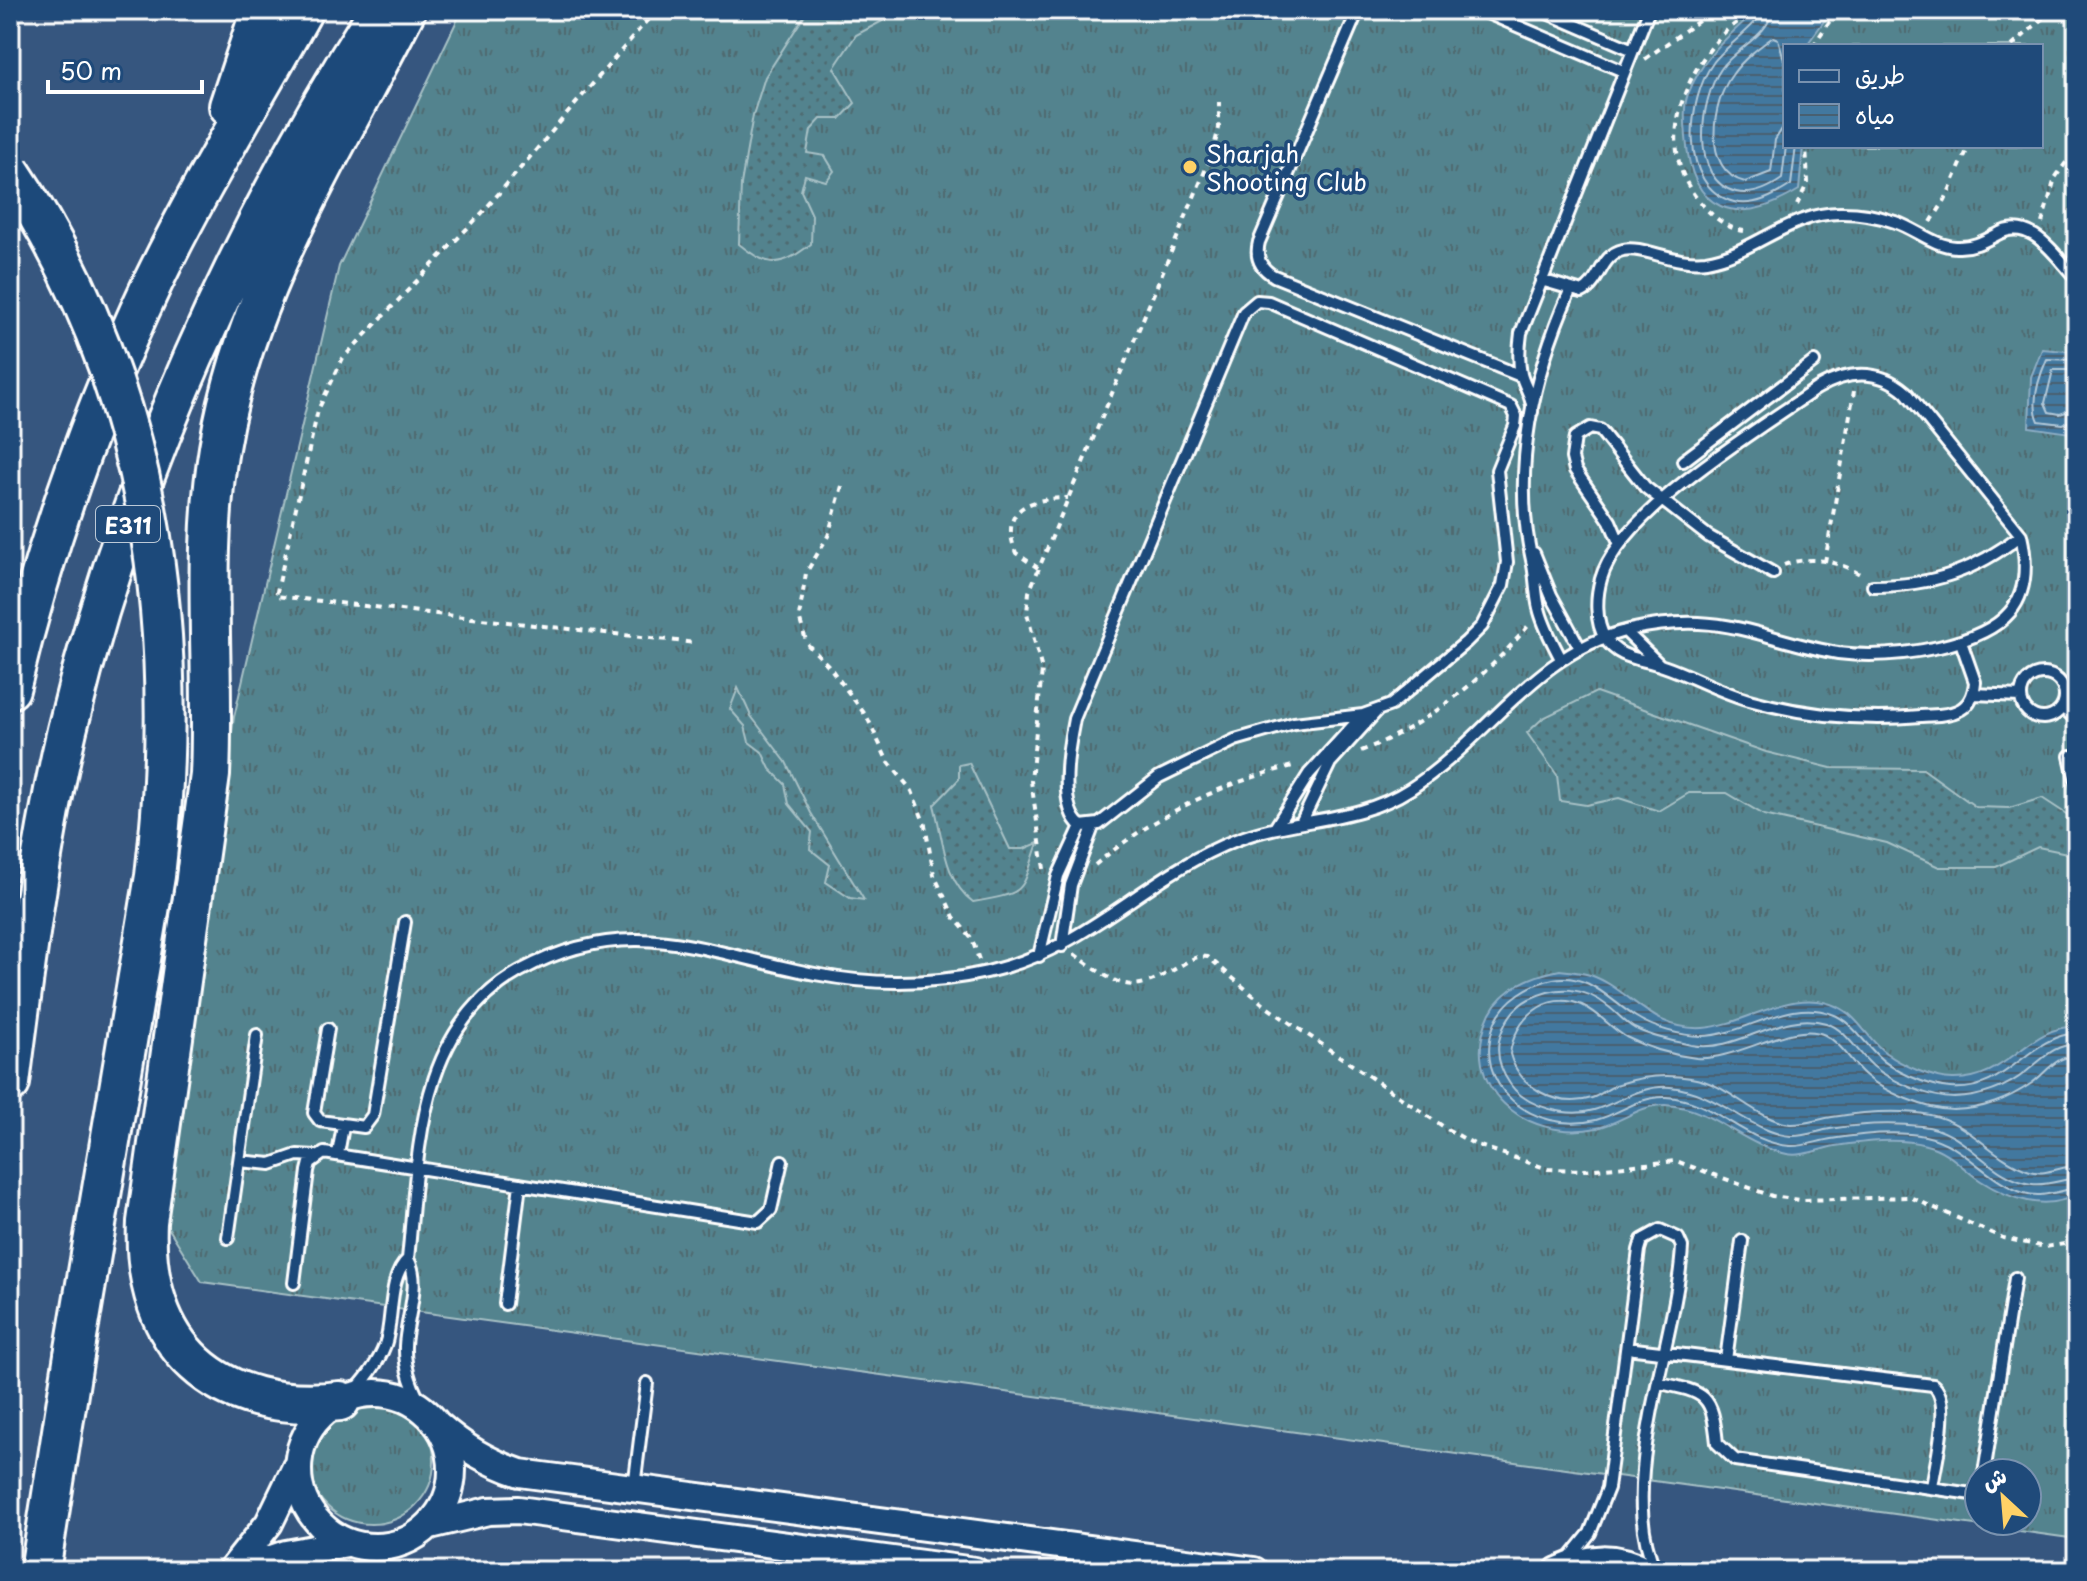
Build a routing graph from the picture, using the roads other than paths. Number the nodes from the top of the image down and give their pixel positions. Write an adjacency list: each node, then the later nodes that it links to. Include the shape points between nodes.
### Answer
1 (261, 10): 12 (highway)
2 (303, 10): 12 (highway, E311)
3 (379, 10): 53 (highway, E311, via 309,127 222,297 183,380 118,553 67,730 48,820)
4 (406, 10): 72 (highway, via 306,202 252,326 219,447 209,556 214,705 210,775 146,1235 153,1299 170,1334 195,1364 227,1387 263,1401 301,1406)
5 (1358, 10): 17 (lane, via 1257,250 1267,272)
6 (1480, 10): 10 (lane)
7 (1540, 10): 9 (lane)
8 (1649, 10): 9 (lane)
9 (1633, 50): 10 (lane)
10 (1623, 71): 14 (lane)
11 (10, 171): 81 (highway, bridge, via 76,284 123,404 152,534 166,670 164,794 155,876)
12 (198, 197): 34 (highway, E311, via 129,335 81,449)
13 (2077, 279): 15 (lane, via 2038,238 2019,227 1969,247 1952,247 1867,214 1838,213 1780,227 1739,250 1705,261 1622,250 1606,261 1588,289)
14 (1541, 280): 15 (lane); 17 (lane, via 1521,333)
15 (1570, 291): 19 (lane, via 1547,350)
16 (1814, 362): 18 (lane)
17 (1521, 376): 19 (lane)
18 (1764, 400): 20 (lane); 21 (lane)
19 (1532, 412): 23 (lane, via 1524,472)
20 (1776, 417): 22 (lane); 24 (lane, via 1828,381 1857,374 1884,377 1896,383 1941,434)
21 (1683, 461)
22 (1662, 500): 25 (lane); 25 (lane, via 1630,471 1600,430 1581,431 1572,447 1575,470); 26 (lane, via 1708,536)
23 (1524, 533): 31 (lane); 32 (lane, via 1540,612)
24 (2021, 535): 27 (lane, via 1967,570 1916,584); 30 (lane, via 2025,581 2017,603 2003,622)
25 (1619, 542): 29 (lane, via 1597,598)
26 (1773, 573)
27 (1873, 586)
28 (1625, 631): 29 (lane); 30 (lane, via 1699,623 1847,654); 33 (lane)
29 (1604, 637): 31 (lane); 33 (lane, via 1628,658)
30 (1961, 642): 35 (lane)
31 (1580, 648): 32 (lane)
32 (1561, 659): 44 (lane, via 1519,691 1459,752 1398,797 1364,812)
33 (1660, 665): 35 (lane, via 1751,701 1847,717 1957,712)
34 (10, 689)
35 (1974, 694): 36 (lane)
36 (2020, 696): 37 (lane, via 2026,711 2041,718); 37 (lane, via 2032,676 2049,674 2065,691)
37 (2062, 707): 40 (lane)
38 (1377, 711): 39 (lane); 42 (lane); 45 (lane, via 1404,697 1456,651 1495,606 1507,562 1497,470 1516,416 1502,400 1257,301 1244,312 1074,719 1068,793 1071,814)
39 (1363, 715): 42 (lane); 46 (lane, via 1294,723 1210,750 1159,777)
40 (2077, 720)
41 (2070, 756): 43 (lane)
42 (1326, 761): 44 (lane); 47 (lane, via 1296,791)
43 (2077, 785)
44 (1301, 823): 47 (lane)
45 (1081, 826): 46 (lane); 50 (lane, via 1050,903)
46 (1093, 827): 49 (lane, via 1071,885)
47 (1275, 828): 49 (lane, via 1241,838 1176,870)
48 (405, 922): 54 (lane, via 373,1115 364,1127)
49 (1062, 946): 50 (lane)
50 (1039, 956): 59 (lane, via 983,973 912,982 812,974 687,943 644,939 559,954 485,994 458,1025 438,1061 427,1100)
51 (328, 1029): 54 (lane, via 314,1113 320,1121)
52 (257, 1035): 57 (lane)
53 (10, 1083)
54 (343, 1126): 55 (lane)
55 (338, 1154): 56 (lane); 59 (lane)
56 (316, 1156): 57 (lane, via 297,1155 271,1164); 65 (lane, via 308,1171)
57 (239, 1161): 61 (lane)
58 (782, 1161): 60 (lane, via 771,1210 758,1222)
59 (418, 1167): 60 (lane); 63 (lane)
60 (520, 1184): 66 (lane)
61 (228, 1238)
62 (1742, 1241): 69 (lane)
63 (408, 1259): 72 (lane, via 398,1272 384,1347 375,1366); 73 (lane, via 414,1279 407,1370)
64 (2015, 1278): 74 (lane)
65 (294, 1283)
66 (505, 1304)
67 (1627, 1348): 68 (lane); 68 (lane, via 1639,1250 1642,1240 1660,1230 1678,1238 1682,1247); 85 (lane, via 1608,1488 1590,1533)
68 (1665, 1352): 69 (lane); 71 (lane)
69 (1726, 1360): 76 (lane, via 1933,1385 1944,1405)
70 (647, 1383): 77 (lane)
71 (1659, 1383): 76 (lane, via 1706,1398 1717,1422 1717,1443 1735,1460); 87 (lane, via 1639,1496 1645,1543)
72 (344, 1399): 73 (street, via 388,1394); 75 (street, via 311,1427)
73 (432, 1418): 77 (street, via 462,1446 520,1473); 79 (street, via 448,1444 451,1476 443,1507)
74 (1987, 1457)
75 (297, 1464): 80 (street, via 309,1512); 82 (street, via 269,1523)
76 (1932, 1488): 78 (lane)
77 (634, 1489): 84 (street)
78 (1963, 1493)
79 (430, 1525): 80 (street, via 391,1546); 83 (street, via 488,1511 518,1510)
80 (347, 1543): 82 (street)
81 (40, 1571)
82 (234, 1571)
83 (975, 1571)
84 (1254, 1571)
85 (1558, 1571): 86 (street, via 1603,1557)
86 (1647, 1571)
87 (1656, 1571)

